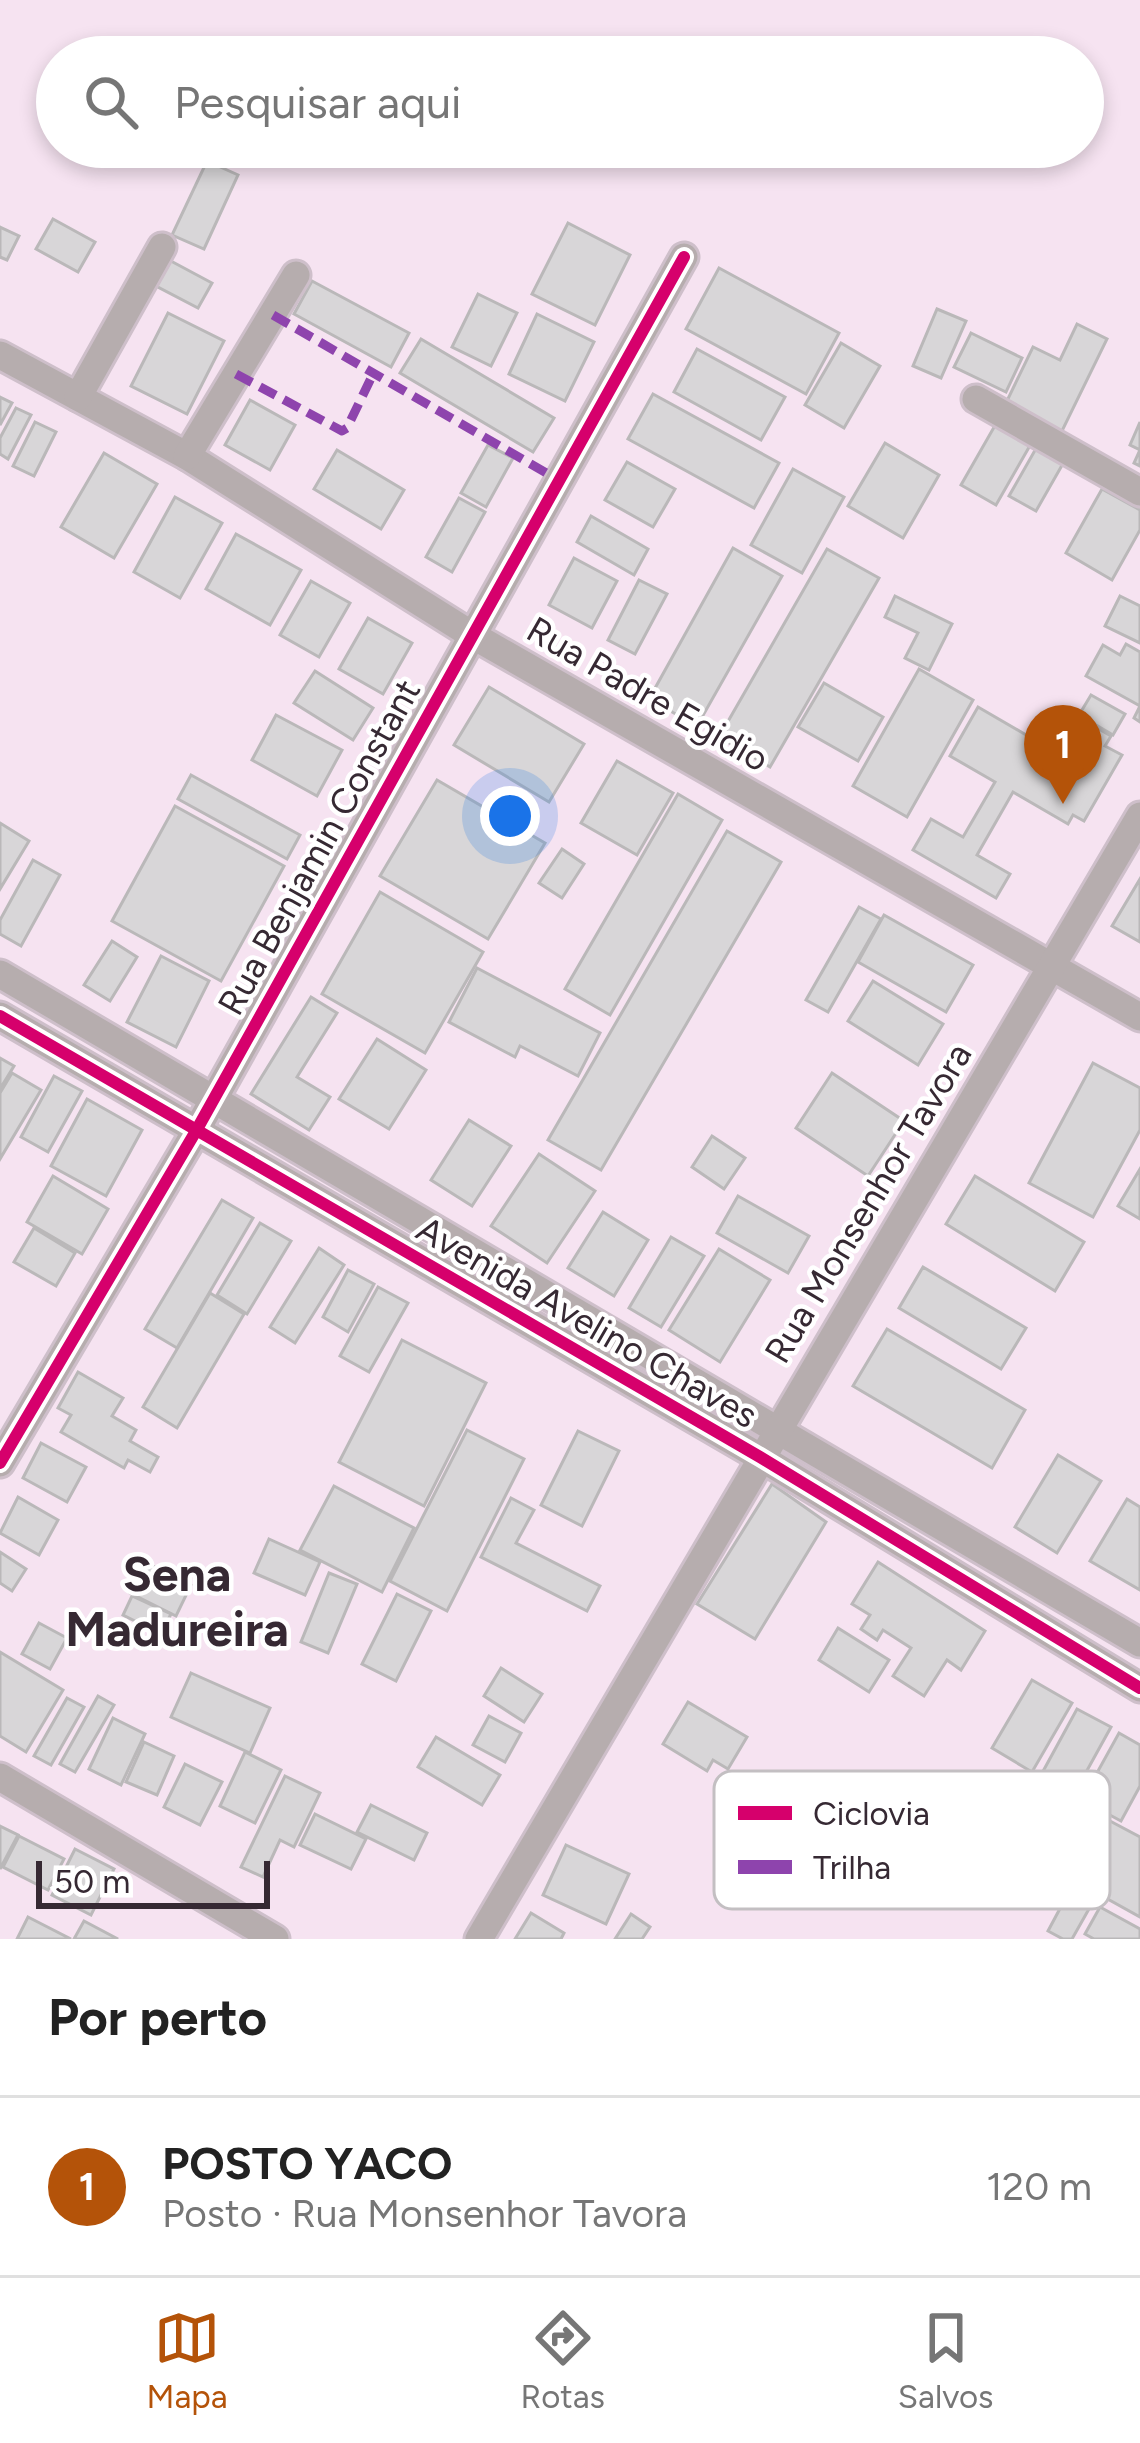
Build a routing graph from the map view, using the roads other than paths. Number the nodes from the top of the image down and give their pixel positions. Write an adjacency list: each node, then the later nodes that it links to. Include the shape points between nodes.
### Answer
1 (163, 247): 5 (street)
2 (684, 257): 9 (street, Rua Benjamin Constant)
3 (296, 275): 7 (street)
4 (0, 355): 5 (street, Rua Padre Egidio)
5 (78, 397): 7 (street, Rua Padre Egidio)
6 (976, 399): 8 (street)
7 (187, 456): 9 (street, Rua Padre Egidio)
8 (1140, 492)
9 (472, 635): 11 (street, Rua Padre Egidio); 15 (street, Rua Benjamin Constant)
10 (1140, 816): 11 (street, Rua Monsenhor Tavora)
11 (1052, 965): 14 (street, Rua Padre Egidio); 17 (street, Rua Monsenhor Tavora)
12 (0, 974): 15 (street, Avenida Avelino Chaves)
13 (0, 1016): 16 (street, Avenida Avelino Chaves)
14 (1140, 1016)
15 (213, 1099): 16 (street, Rua Benjamin Constant); 17 (street, Avenida Avelino Chaves)
16 (196, 1131): 18 (street, Avenida Avelino Chaves); 19 (street, Rua Benjamin Constant)
17 (776, 1429): 18 (street, Rua Monsenhor Tavora); 20 (street, Avenida Avelino Chaves)
18 (760, 1457): 21 (street, Avenida Avelino Chaves); 24 (street, Rua Monsenhor Tavora)
19 (0, 1462)
20 (1140, 1643)
21 (1140, 1688)
22 (0, 1778): 23 (street)
23 (275, 1939)
24 (479, 1939)

